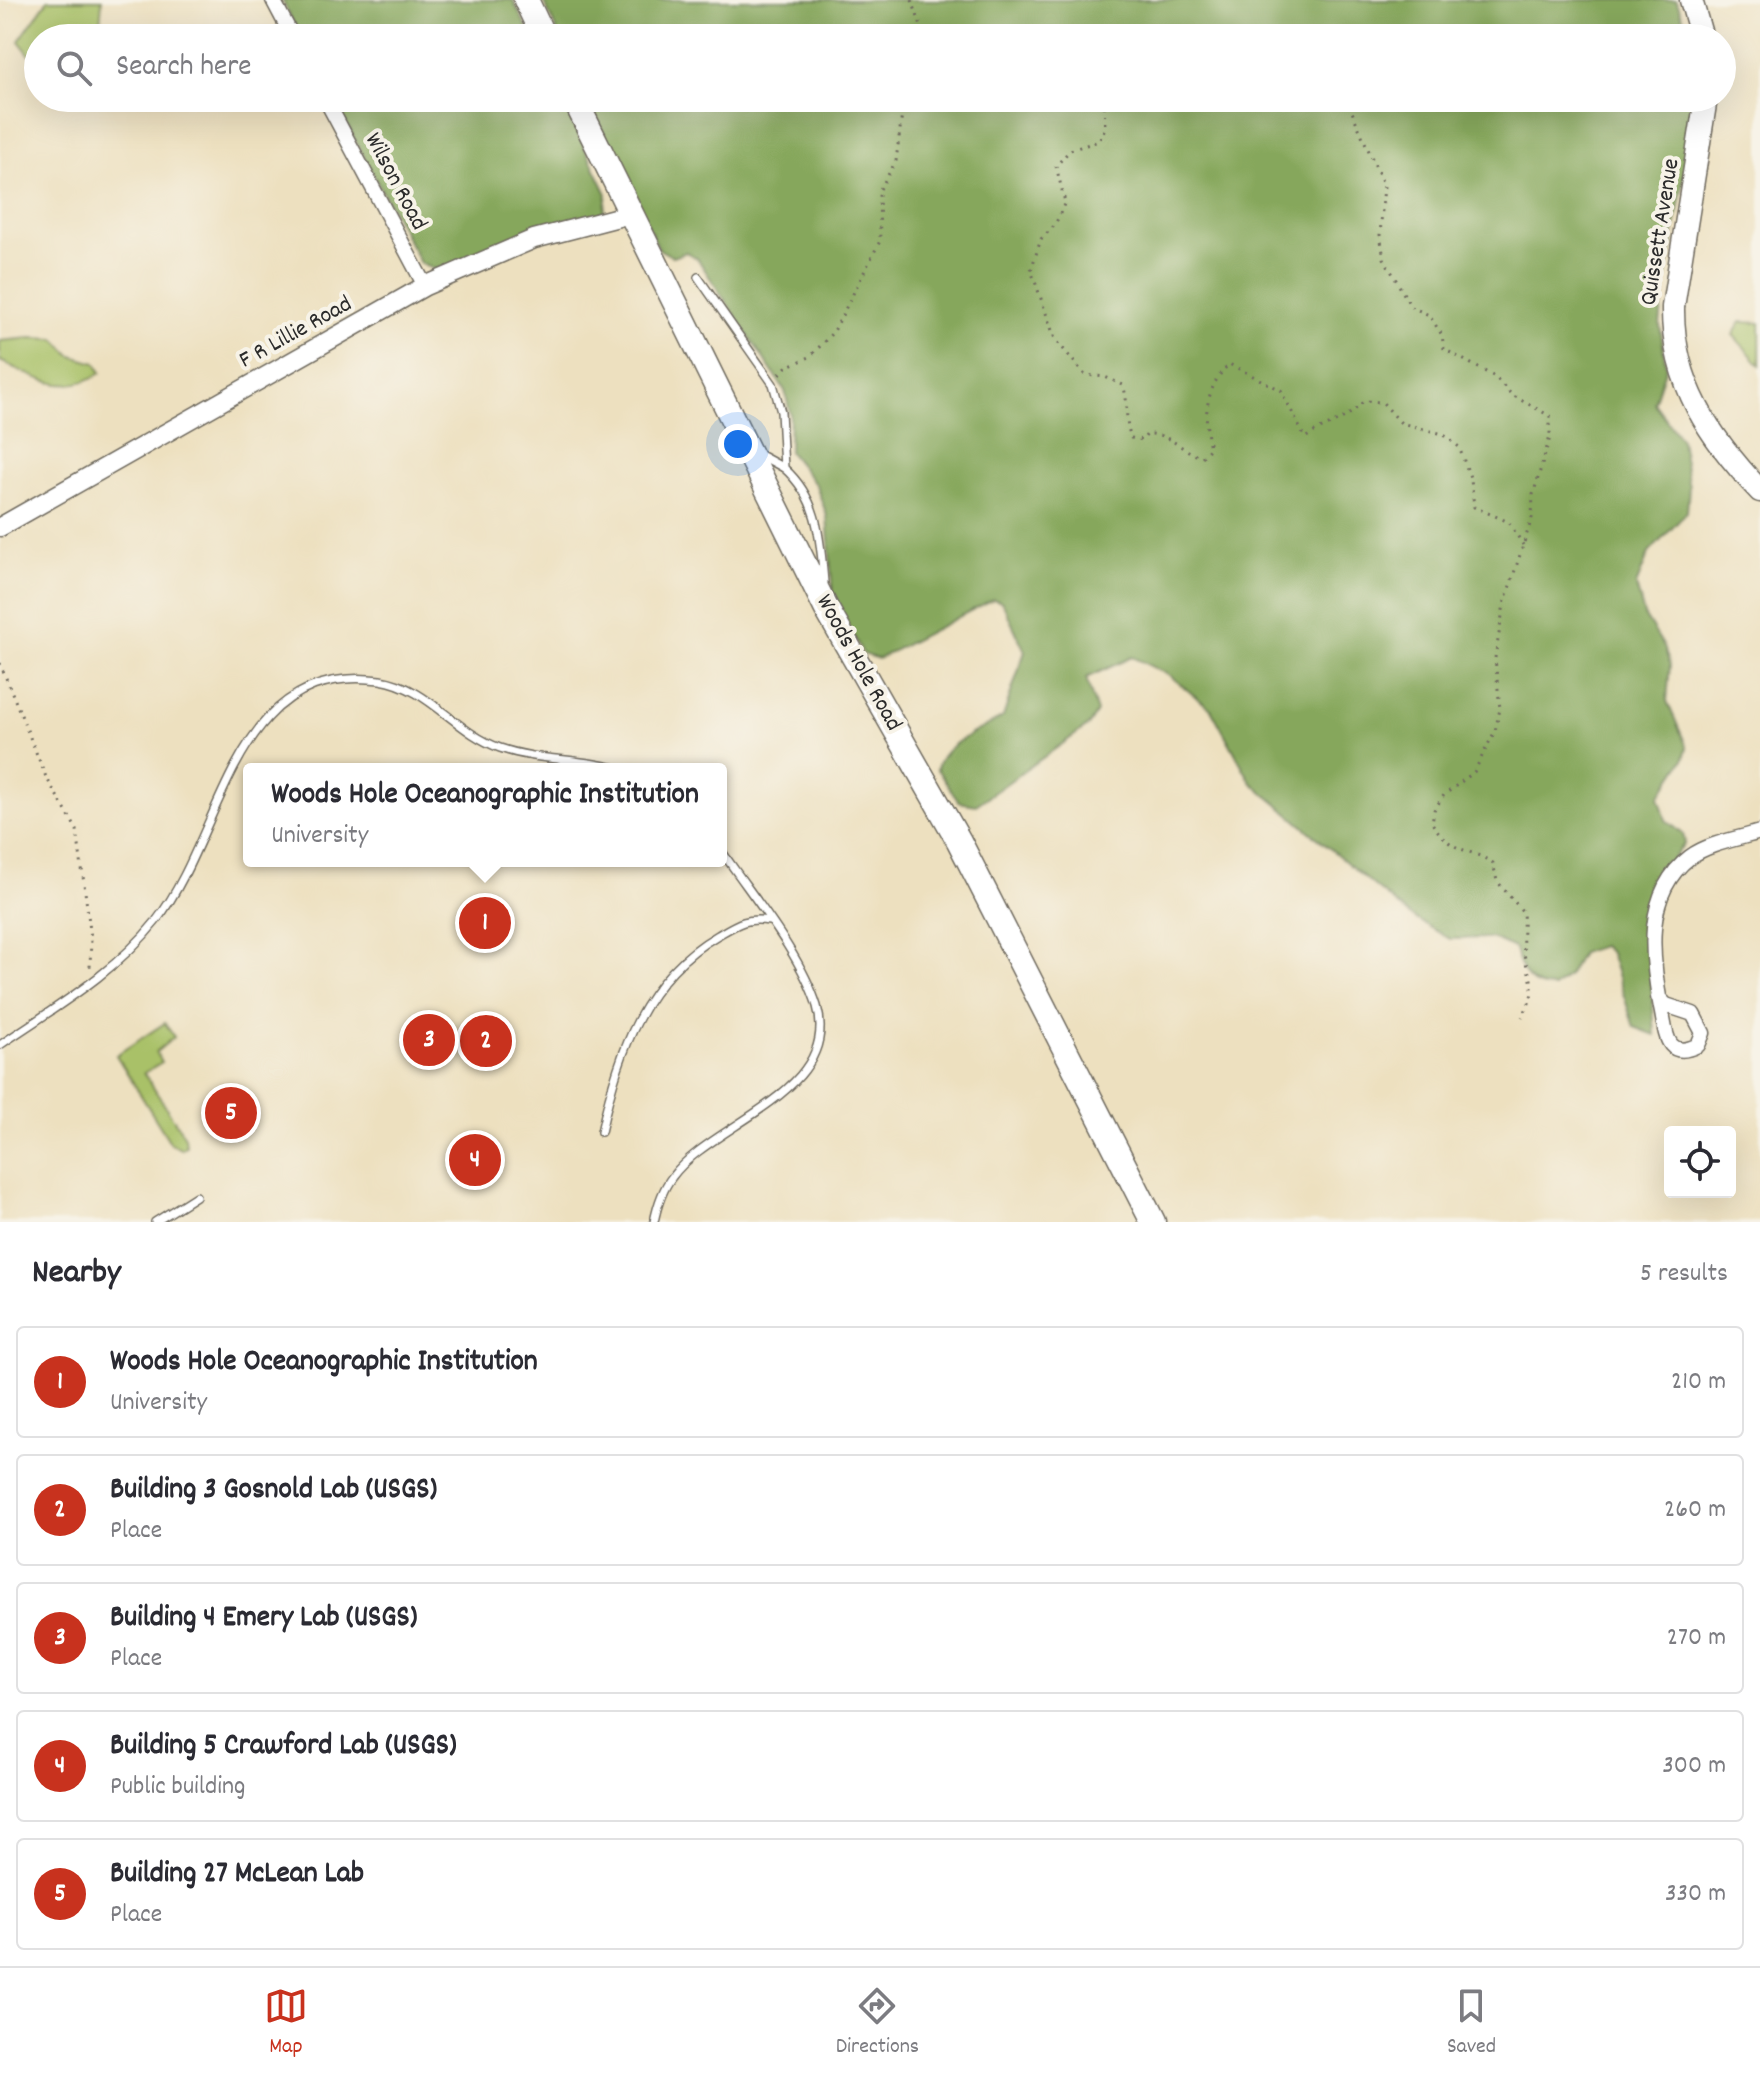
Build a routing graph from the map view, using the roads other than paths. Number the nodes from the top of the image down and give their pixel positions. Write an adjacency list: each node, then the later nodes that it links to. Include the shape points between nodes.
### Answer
1 (273, 0): 4 (street)
2 (526, 0): 5 (highway)
3 (1691, 0): 6 (main road)
4 (286, 24)
5 (537, 24)
6 (1698, 24)
7 (332, 112): 12 (street, Wilson Road)
8 (581, 112): 10 (highway, Woods Hole Road)
9 (1704, 112): 15 (main road, Quissett Avenue, via 1673,307 1674,344 1696,409)
10 (630, 214): 12 (street, F R Lillie Road, via 534,239); 13 (highway, Woods Hole Road)
11 (698, 277): 14 (lane, via 773,384 781,412)
12 (425, 286): 16 (street, F R Lillie Road)
13 (746, 448): 14 (lane); 17 (highway, Woods Hole Road)
14 (784, 468): 17 (lane, via 797,480 819,524)
15 (1760, 491)
16 (0, 527)
17 (826, 608): 28 (highway, Woods Hole Road, via 964,850)
18 (584, 763): 23 (lane, via 502,749 469,733 401,685 363,679 317,683 277,707 258,727 167,906 128,952)
19 (1760, 832): 22 (street, via 1704,849 1672,876 1660,897 1654,927)
20 (727, 859): 21 (lane)
21 (769, 921): 24 (lane, via 749,918 695,949 666,974 628,1040); 27 (lane, via 814,998 818,1043 808,1066 788,1089 678,1170 662,1195)
22 (1658, 997)
23 (0, 1045)
24 (601, 1132)
25 (196, 1196): 26 (lane)
26 (155, 1222)
27 (654, 1222)
28 (1153, 1222)

